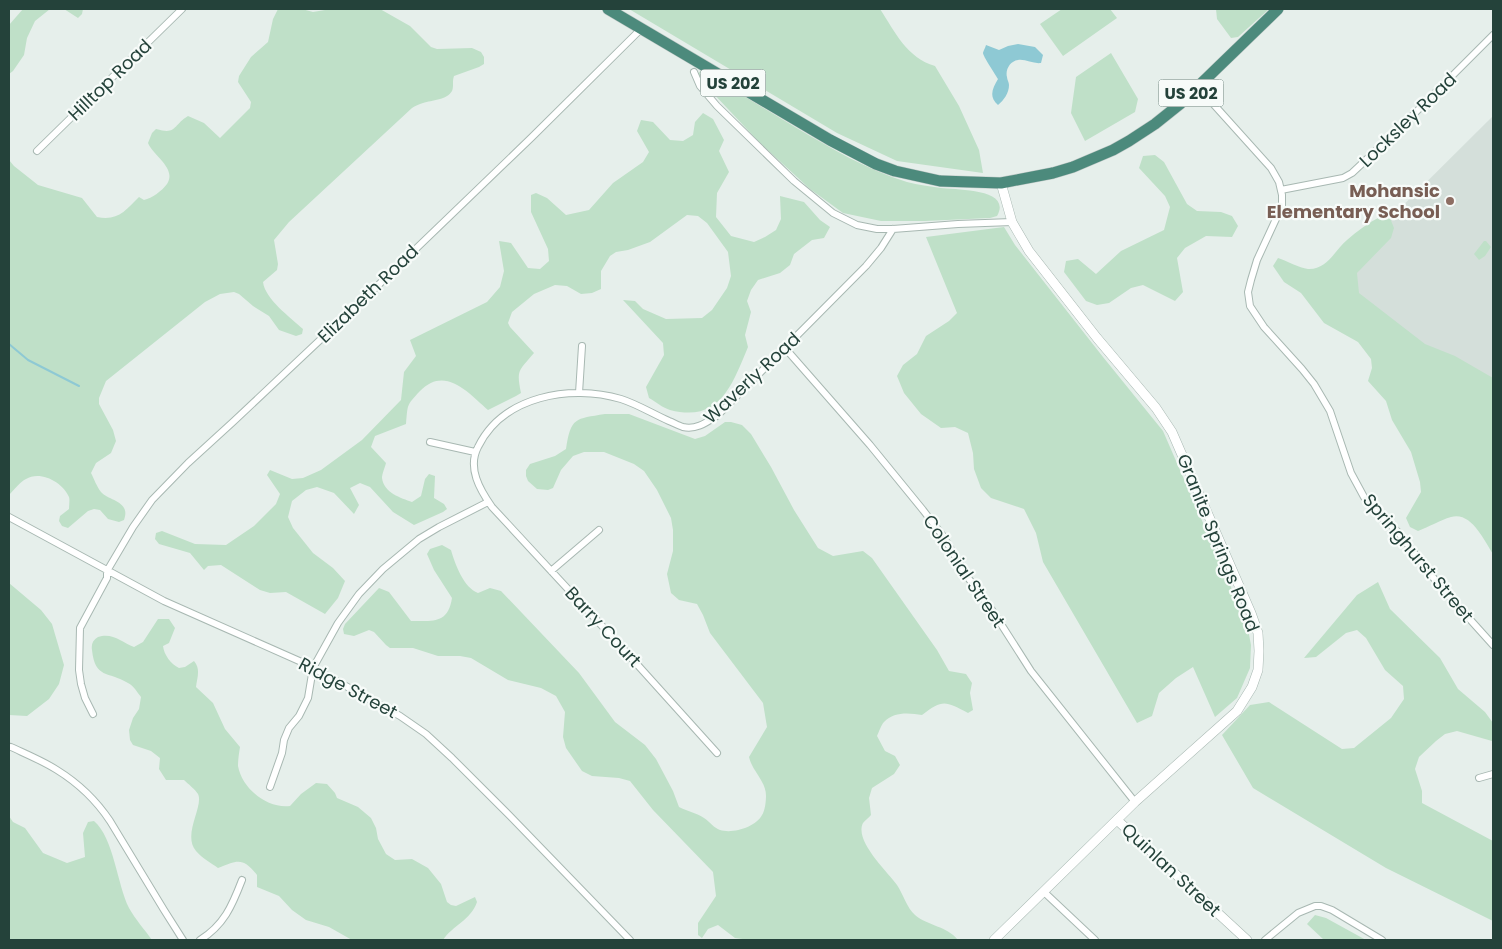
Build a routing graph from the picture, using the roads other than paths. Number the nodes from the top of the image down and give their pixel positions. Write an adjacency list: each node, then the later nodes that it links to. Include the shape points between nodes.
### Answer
1 (182, 9): 8 (street, Hilltop Road)
2 (608, 9): 4 (highway, US 202)
3 (1278, 9): 7 (highway, US 202)
4 (641, 29): 9 (highway, US 202, via 876,164 940,180); 21 (street, Elizabeth Road, via 371,292 188,463 152,500)
5 (1493, 35): 10 (street, Locksley Road, via 1352,173 1343,178)
6 (694, 72): 12 (street, via 700,86 717,106 817,201 857,226)
7 (1198, 86): 9 (highway, US 202, via 1155,124 1113,150 1053,173); 10 (street, via 1271,168)
8 (37, 151)
9 (1001, 183): 11 (street, Granite Springs Road)
10 (1281, 190): 23 (street, Springhurst Street, via 1282,206 1251,280 1248,292 1250,306 1314,384 1330,411 1351,473 1364,498 1398,532 1439,585)
11 (1012, 222): 12 (street); 31 (street, Granite Springs Road, via 1029,251 1165,419 1258,633 1258,670 1237,711)
12 (893, 229): 14 (street, Waverly Road, via 866,266)
13 (582, 346): 15 (street)
14 (785, 348): 15 (street, Waverly Road, via 718,415 698,427 682,427 621,399); 31 (street, Colonial Street, via 923,510 1031,671)
15 (579, 392): 17 (street, Waverly Road, via 548,395 506,414 494,423)
16 (430, 442): 17 (street)
17 (475, 452): 18 (street, via 473,465 477,481)
18 (488, 502): 22 (street, Barry Court); 24 (street, via 417,540 383,569 338,623)
19 (9, 517): 21 (street, Ridge Street)
20 (599, 530): 22 (street)
21 (107, 570): 24 (street, Ridge Street, via 164,601); 25 (street, Elizabeth Road, via 107,578 80,628 79,670 85,698)
22 (551, 571): 27 (street, Barry Court)
23 (1493, 645)
24 (313, 668): 30 (street, via 308,698 289,728); 37 (street, Ridge Street, via 426,734)
25 (93, 714)
26 (11, 747): 35 (street, via 56,769 101,808)
27 (716, 753)
28 (1493, 774): 29 (street)
29 (1480, 778)
30 (270, 788)
31 (1135, 802): 32 (street, Granite Springs Road)
32 (1117, 820): 34 (street, Granite Springs Road); 40 (street, Quinlan Street)
33 (242, 880): 36 (street, via 228,914)
34 (1044, 892): 38 (street, Granite Springs Road); 39 (street)
35 (183, 940)
36 (200, 940)
37 (630, 940)
38 (994, 940)
39 (1095, 940)
40 (1247, 940)
41 (1265, 940): 42 (street, via 1298,912 1321,906)
42 (1382, 940)

